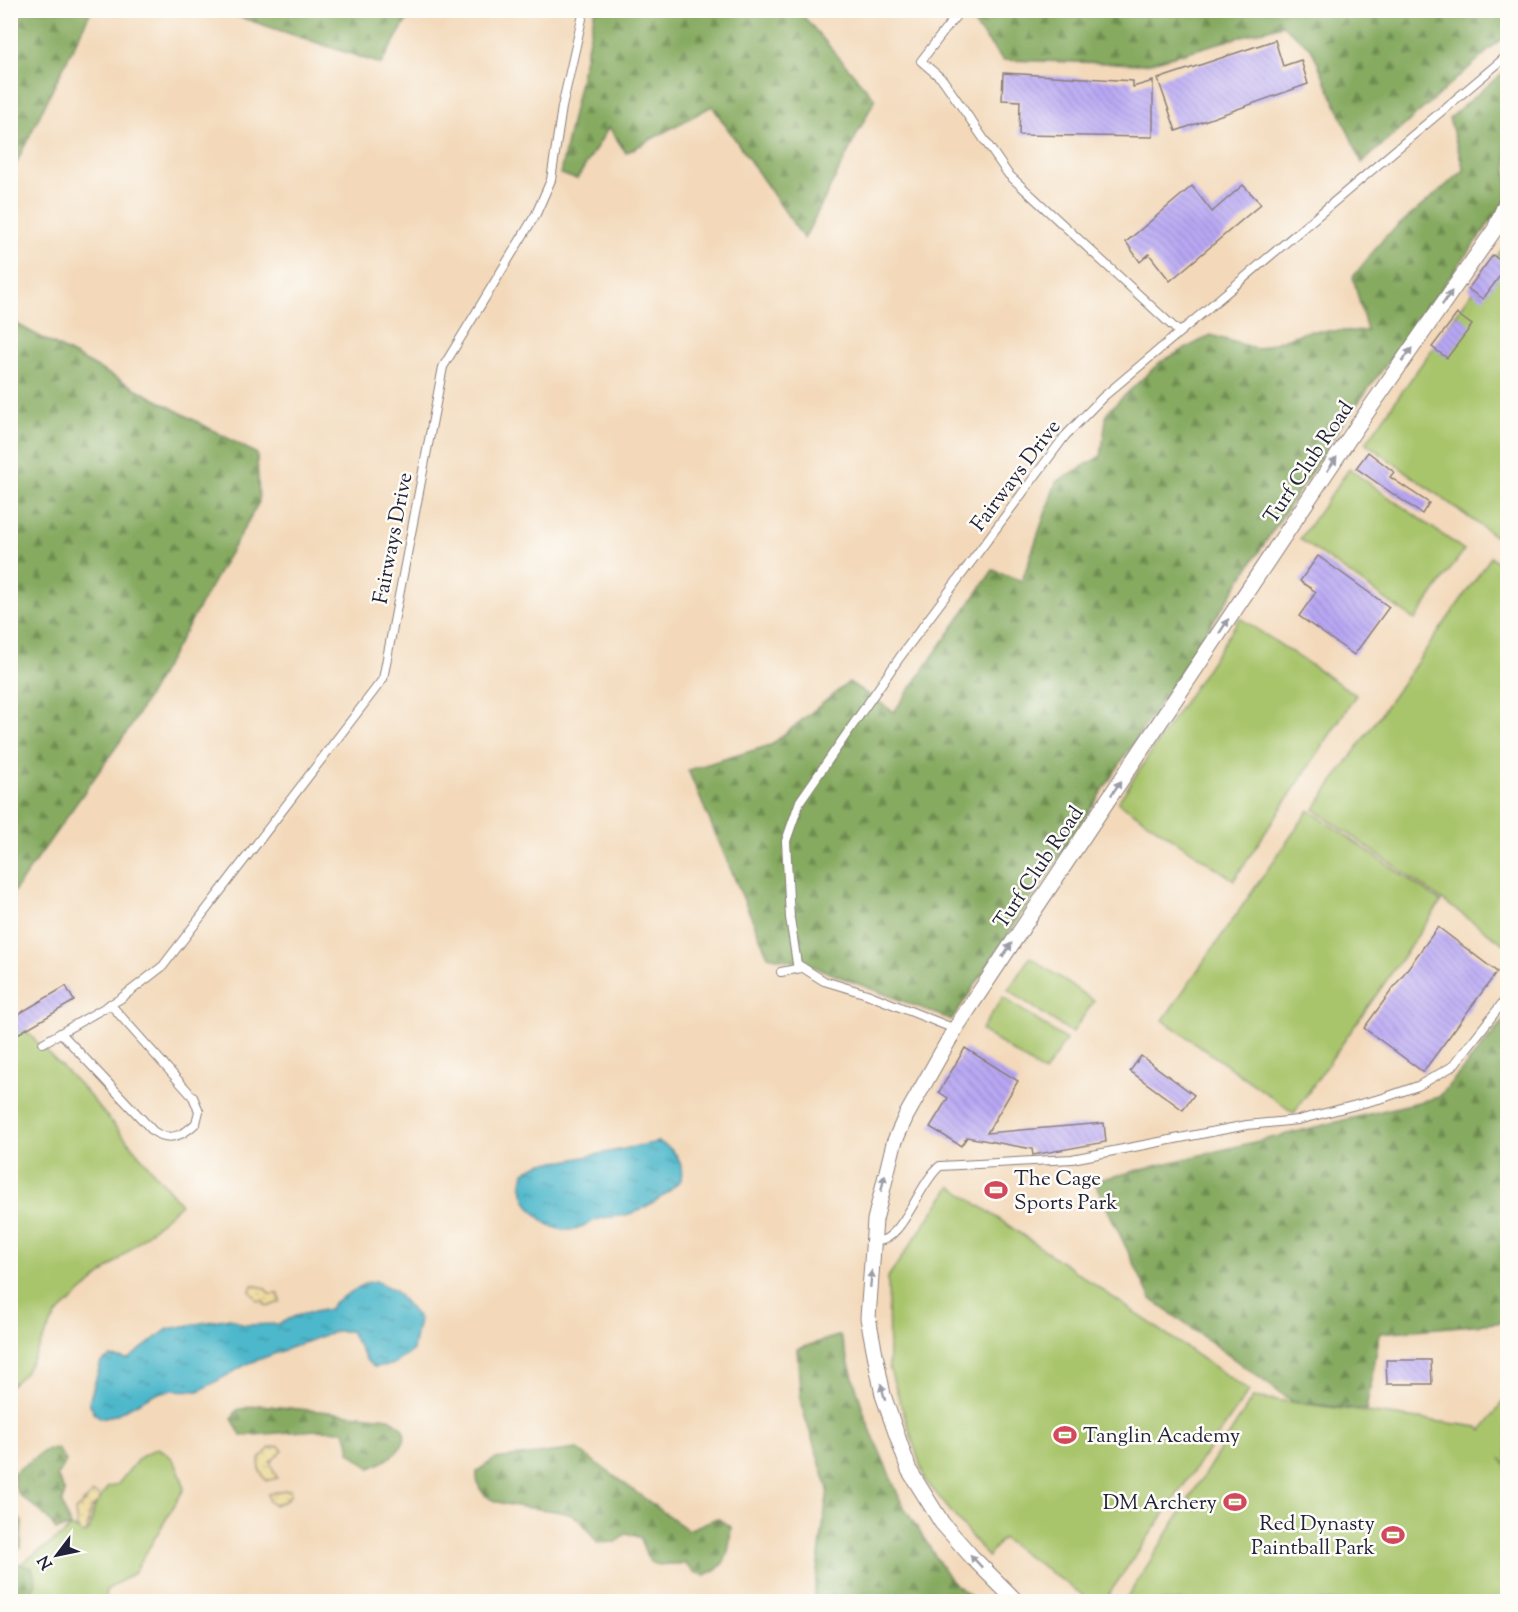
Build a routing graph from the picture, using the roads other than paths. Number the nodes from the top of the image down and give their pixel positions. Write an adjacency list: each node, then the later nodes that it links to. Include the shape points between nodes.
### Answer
1 (584, 10): 9 (lane, Fairways Drive, via 562,107 551,180 536,214 443,368 383,679 163,966)
2 (959, 12): 5 (lane, via 921,61 943,80 1016,182)
3 (1508, 54): 5 (lane, Fairways Drive)
4 (1508, 198): 10 (street, Turf Club Road, one-way to 4, via 1358,425 1495,229)
5 (1179, 332): 6 (lane, Fairways Drive, via 1103,397 1065,436 900,657 800,801 786,841 790,918)
6 (801, 969): 7 (lane); 10 (lane)
7 (781, 972)
8 (1508, 996): 13 (lane, via 1453,1066 1418,1086 1298,1120 1247,1125 1071,1159 940,1166 893,1236)
9 (110, 1004): 11 (lane, Fairways Drive); 11 (lane, via 188,1090 199,1111 196,1124 190,1129 174,1137 153,1131)
10 (955, 1029): 13 (street, Turf Club Road, one-way to 10, via 875,1220 894,1143)
11 (61, 1033): 12 (lane, Fairways Drive)
12 (43, 1043)
13 (875, 1241): 14 (street, Turf Club Road, one-way to 13, via 942,1523 909,1470 883,1395 868,1318)
14 (1017, 1602)

